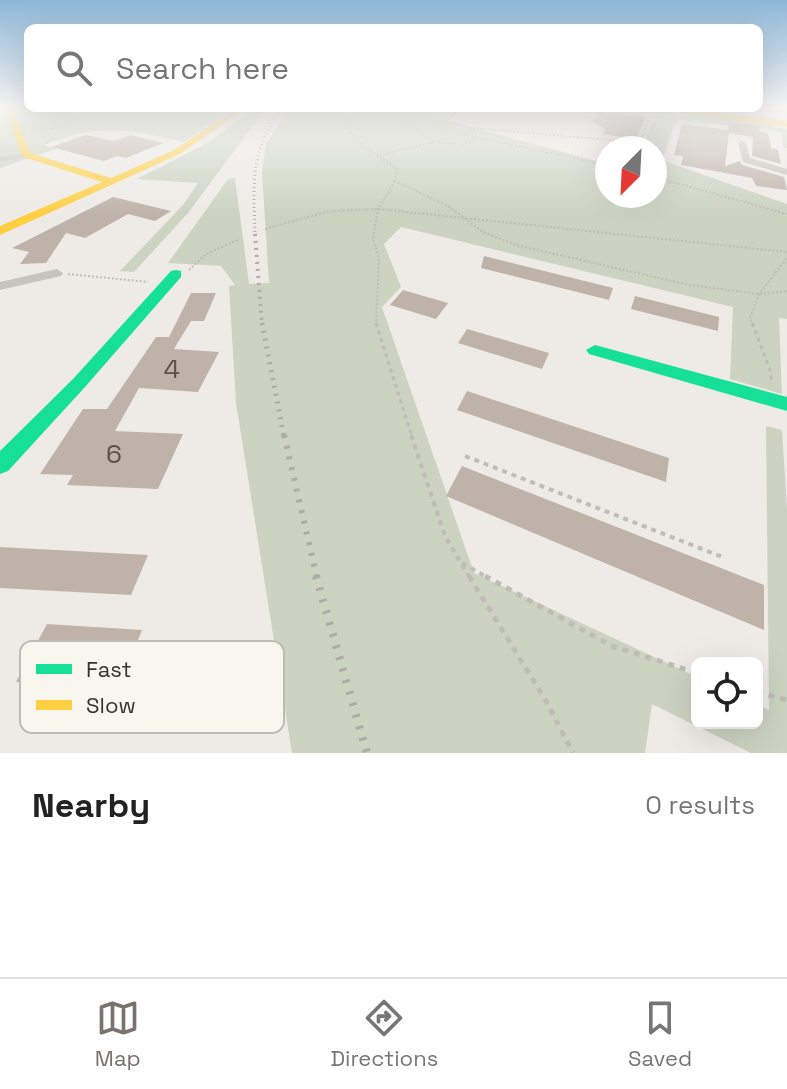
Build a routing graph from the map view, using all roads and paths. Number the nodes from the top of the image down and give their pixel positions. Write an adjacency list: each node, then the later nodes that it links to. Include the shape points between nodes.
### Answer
1 (20, 143): 10 (street)
2 (49, 143): 10 (path)
3 (190, 143): 16 (street)
4 (359, 143): 11 (path)
5 (429, 143): 11 (path)
6 (445, 143): 7 (path)
7 (467, 143)
8 (506, 143): 13 (path)
9 (742, 143): 14 (street, via 746,160)
10 (26, 155): 12 (lane); 16 (street)
11 (376, 156): 17 (path, via 397,169)
12 (0, 159)
13 (595, 162)
14 (787, 172)
15 (667, 180): 19 (path)
16 (111, 181): 22 (street)
17 (395, 181): 18 (path); 20 (path)
18 (378, 209): 20 (path); 21 (path, via 330,211); 36 (path, via 373,238 379,259 376,329 445,536)
19 (787, 214)
20 (463, 218): 23 (path); 29 (path, via 516,245 689,285)
21 (265, 229)
22 (0, 231)
23 (787, 252)
24 (787, 258): 29 (path)
25 (57, 273): 26 (path); 27 (street)
26 (173, 279): 34 (street)
27 (0, 286)
28 (787, 291): 29 (path)
29 (759, 294): 31 (path, via 750,318 771,372)
30 (595, 350): 31 (street)
31 (767, 399): 32 (street)
32 (787, 404)
33 (465, 456): 35 (path)
34 (0, 465)
35 (725, 558)
36 (459, 561): 37 (path, via 612,646); 40 (path)
37 (691, 671)
38 (763, 694): 39 (path)
39 (787, 700)
40 (573, 753)

